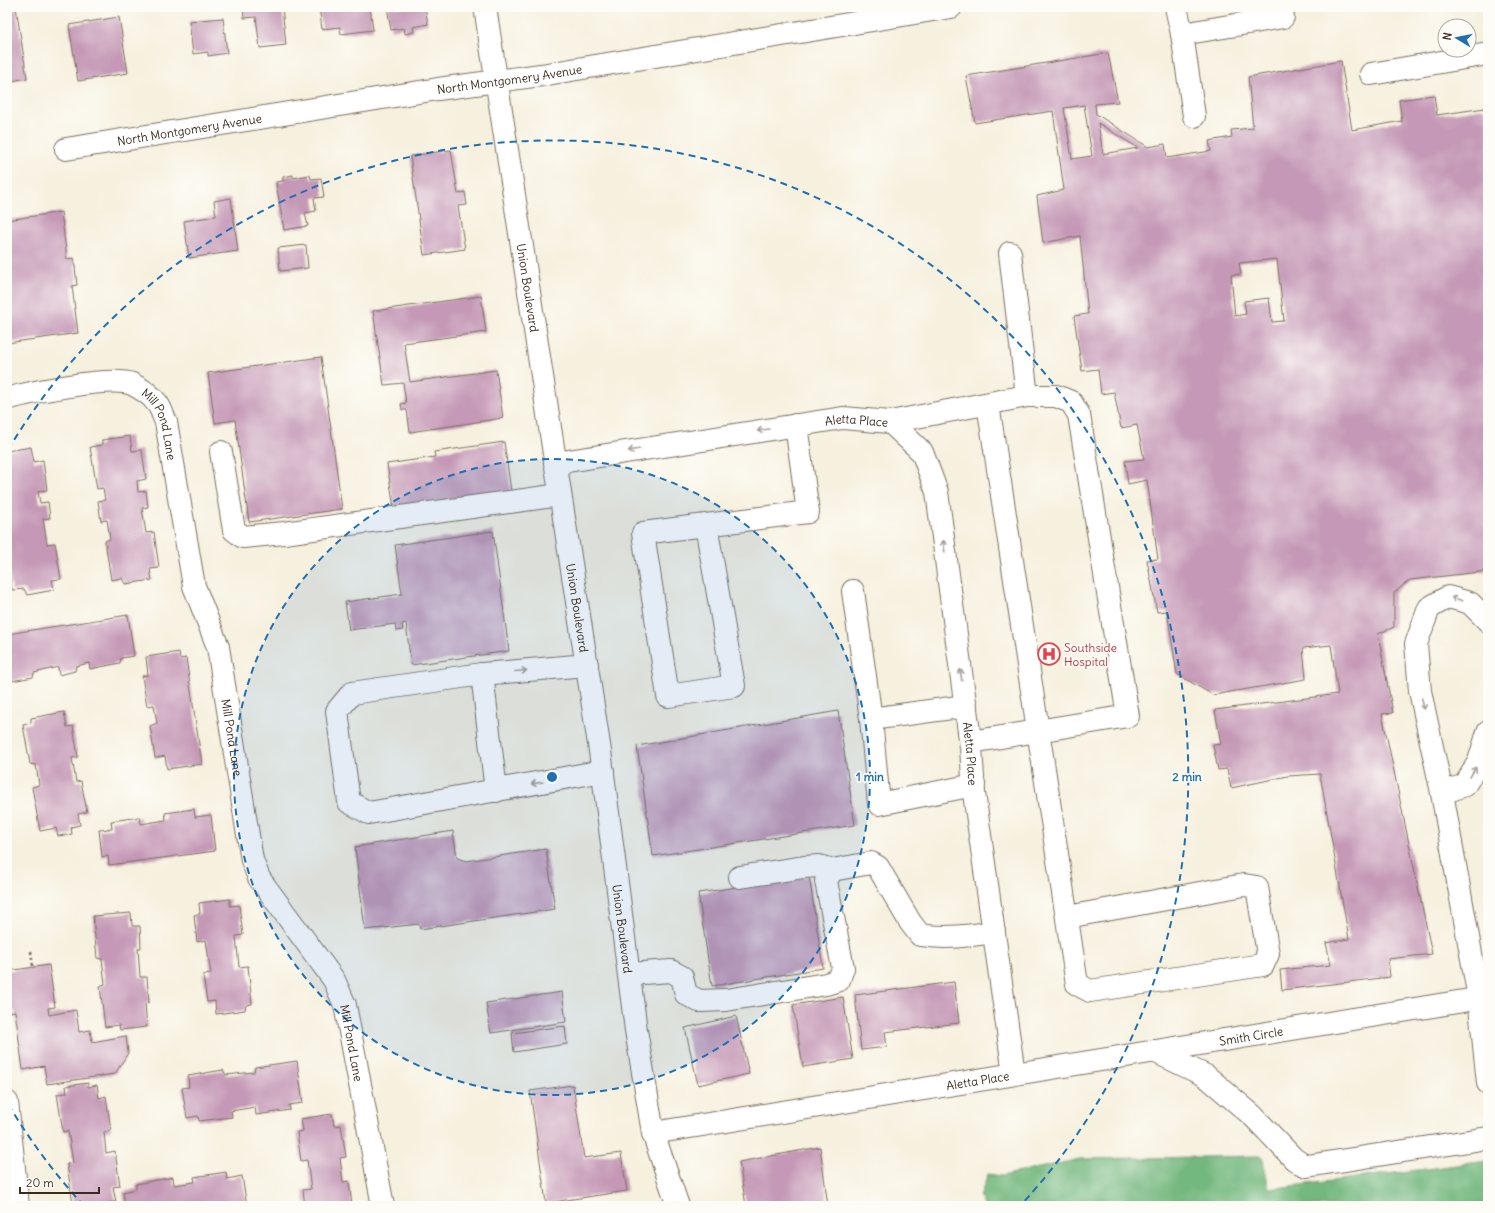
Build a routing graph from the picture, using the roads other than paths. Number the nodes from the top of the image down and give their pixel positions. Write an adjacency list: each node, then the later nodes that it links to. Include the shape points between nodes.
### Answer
1 (485, 7): 8 (street, Union Boulevard)
2 (952, 7): 8 (street, North Montgomery Avenue, via 549,74)
3 (1176, 7): 5 (street)
4 (1283, 17): 5 (street)
5 (1182, 34): 9 (street)
6 (1488, 54): 7 (street)
7 (1371, 74)
8 (496, 80): 10 (street, North Montgomery Avenue); 18 (street, Union Boulevard)
9 (1194, 116)
10 (66, 149)
11 (1010, 253): 12 (street)
12 (1027, 396): 14 (street); 27 (street, via 1056,396 1071,402 1079,415 1128,716)
13 (7, 399): 47 (street, Mill Pond Lane, via 105,382 131,384 146,393 160,409 166,422 194,586 218,647 252,860 259,878 334,980 345,1005)
14 (988, 404): 15 (street); 27 (street)
15 (890, 422): 16 (street, Aletta Place, via 844,418); 25 (street, Aletta Place, one-way to 15, via 937,492 922,452)
16 (796, 425): 18 (street, Aletta Place, one-way to 18); 20 (street, via 808,512)
17 (221, 452): 19 (street, via 234,530 243,537)
18 (555, 463): 19 (street, Union Boulevard)
19 (560, 495): 23 (street, Union Boulevard)
20 (706, 525): 20 (street, via 643,533 668,696 734,686)
21 (853, 591): 26 (street)
22 (1488, 621): 33 (street, one-way to 33, via 1470,603 1448,597 1428,608 1416,644 1420,691)
23 (587, 665): 24 (street, one-way to 23); 30 (street, Union Boulevard)
24 (482, 674): 32 (street); 32 (street, via 352,693 337,711 349,802 370,813)
25 (966, 706): 26 (street); 29 (street, Aletta Place)
26 (871, 718): 31 (street, via 879,804)
27 (1038, 731): 29 (street); 36 (street)
28 (1488, 732): 33 (street, one-way to 28, via 1465,785 1479,761)
29 (970, 742): 31 (street, Aletta Place)
30 (603, 771): 32 (street, one-way to 32); 38 (street, Union Boulevard)
31 (974, 785): 37 (street, Aletta Place)
32 (496, 791)
33 (1442, 793): 39 (street)
34 (832, 870): 35 (street, via 819,866 804,867); 37 (street, via 871,863 878,867 920,935 961,938); 38 (street, via 826,881 843,968 839,980 726,1000 699,1001 686,994 682,978 671,970)
35 (740, 877)
36 (1067, 917): 36 (street, via 1077,984 1090,991 1263,966 1268,954 1257,888 1244,885)
37 (994, 932): 41 (street, Aletta Place)
38 (629, 974): 44 (street, Union Boulevard)
39 (1484, 997): 40 (street, Smith Circle); 42 (street)
40 (1154, 1051): 41 (street, Smith Circle); 45 (street, via 1206,1076 1253,1116 1294,1159 1307,1166)
41 (1014, 1074): 44 (street, Aletta Place)
42 (1488, 1083)
43 (7, 1102): 46 (street)
44 (653, 1132): 48 (street, Union Boulevard)
45 (1488, 1138)
46 (18, 1206)
47 (383, 1206)
48 (678, 1206)

